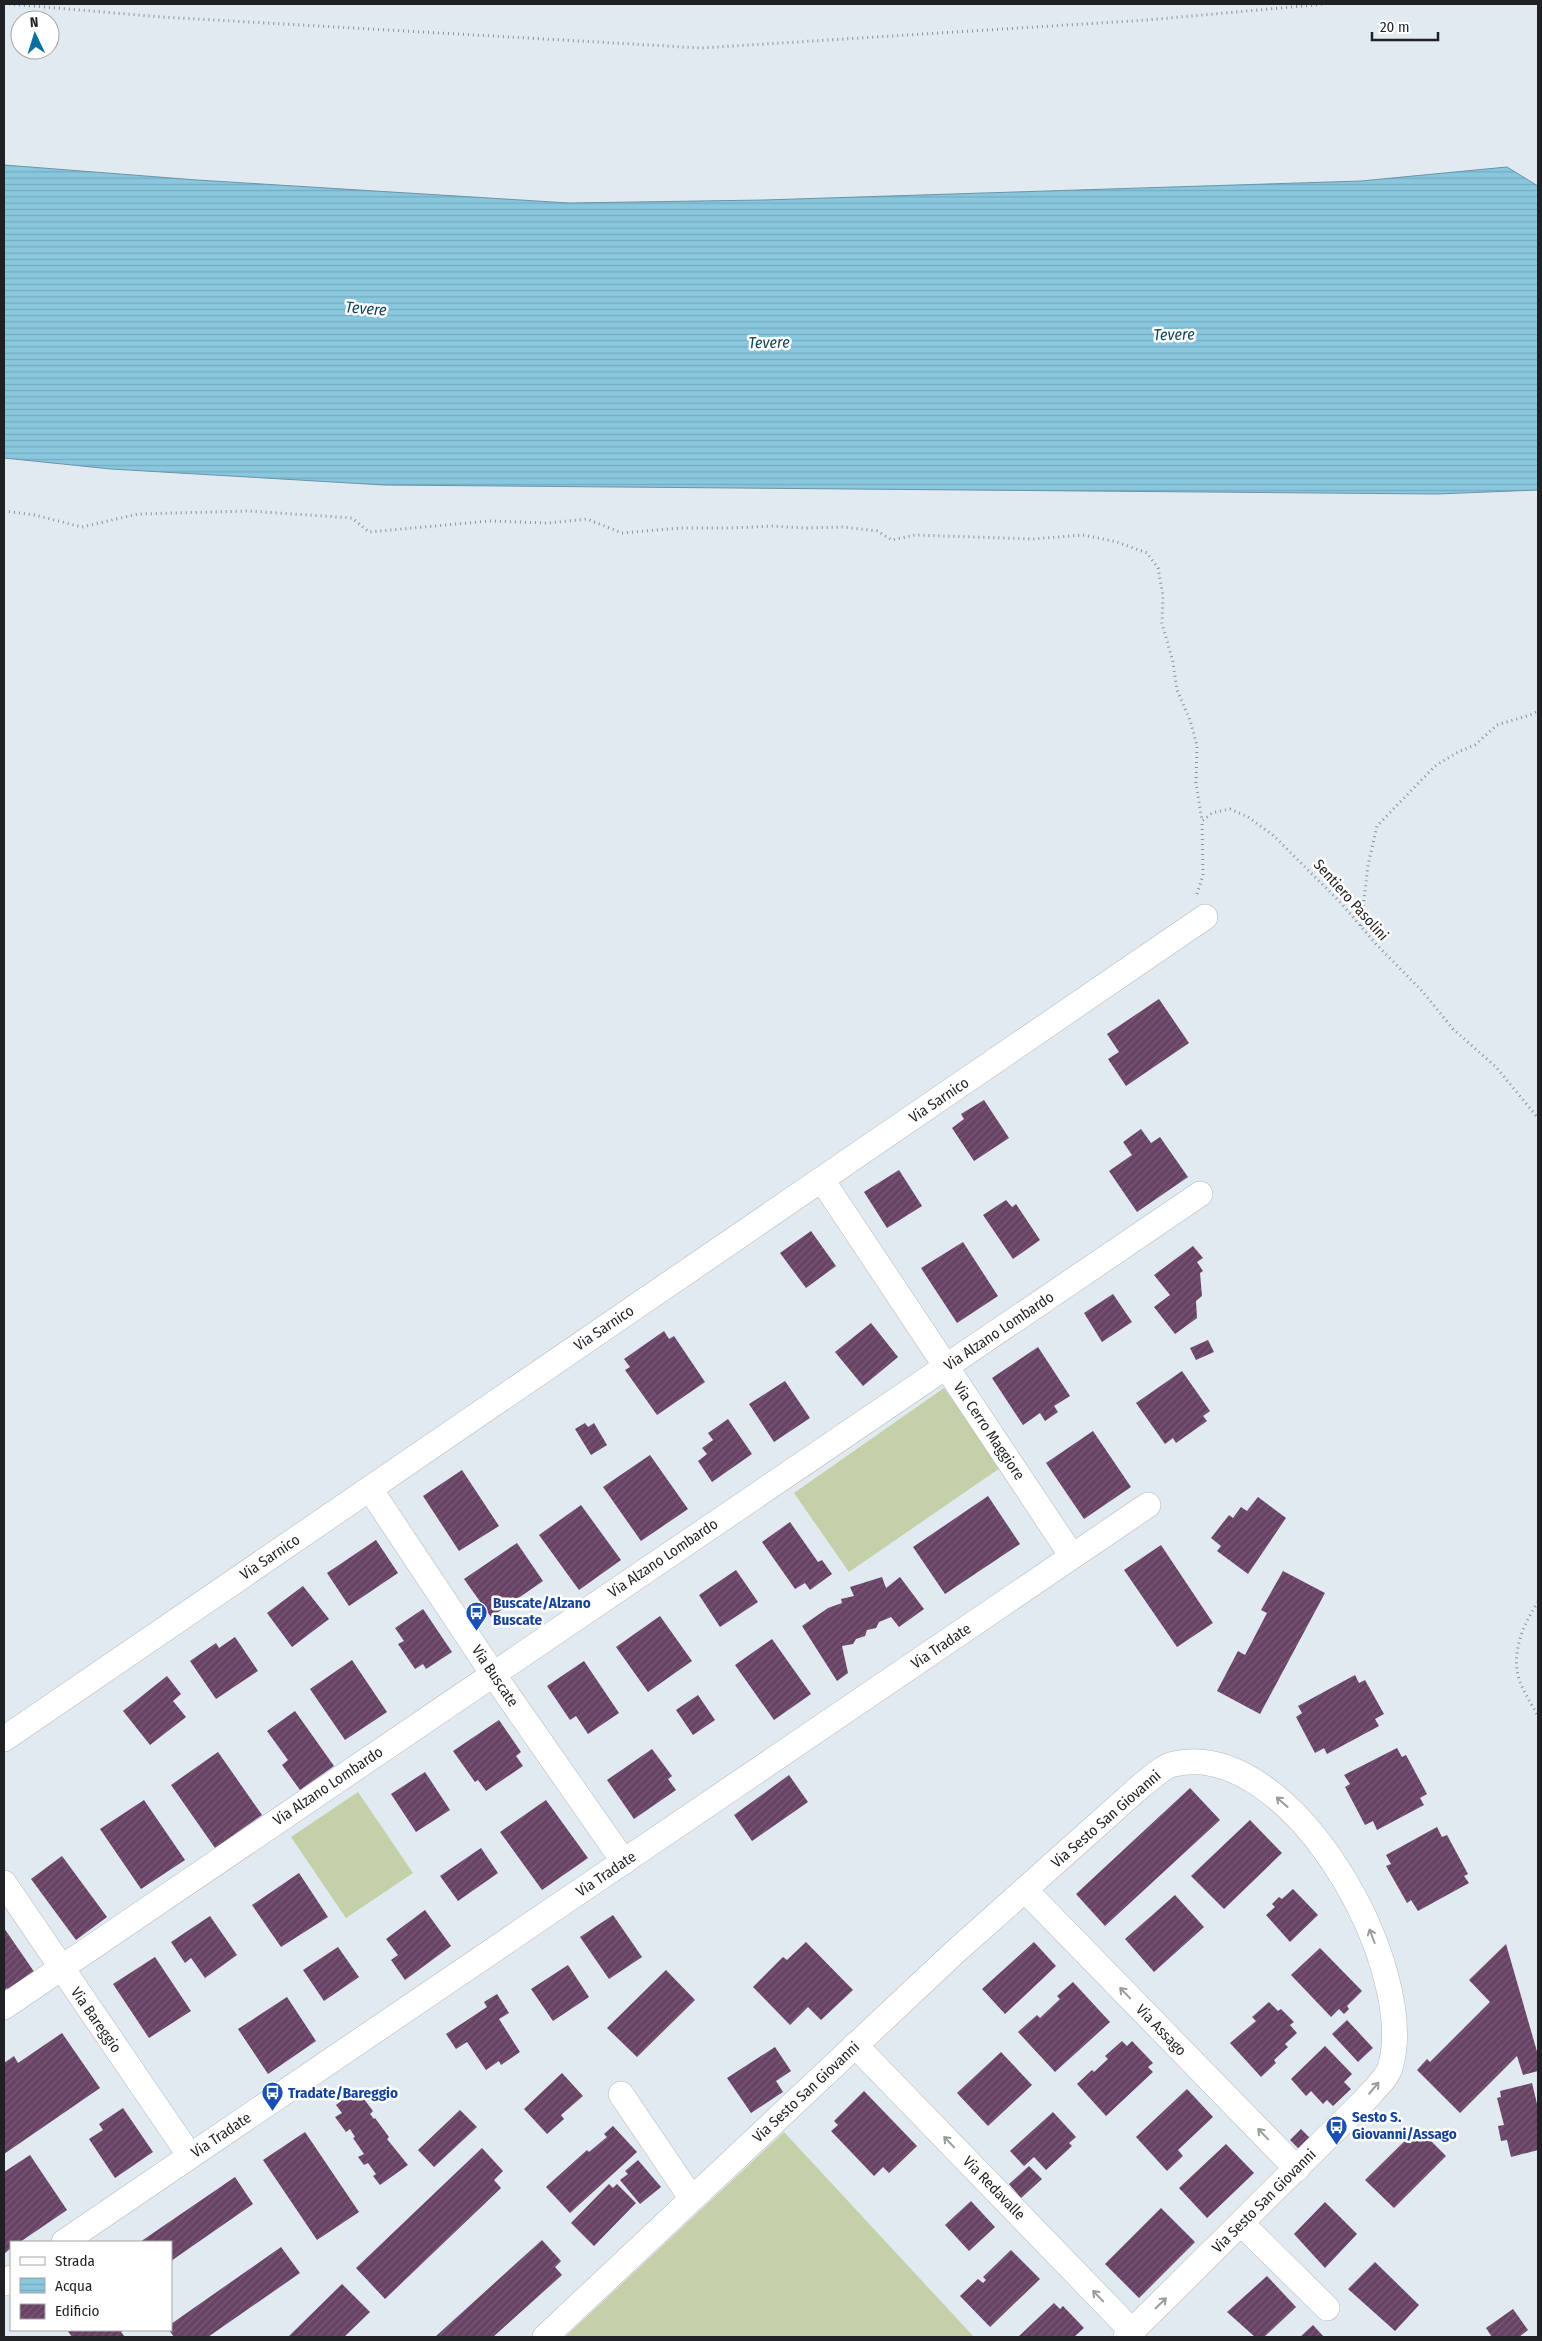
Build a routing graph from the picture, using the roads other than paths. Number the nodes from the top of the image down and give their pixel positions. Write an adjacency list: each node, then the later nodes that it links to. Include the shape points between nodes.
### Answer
1 (1200, 921): 2 (street, Via Sarnico)
2 (822, 1180): 4 (street, Via Cerro Maggiore); 5 (street, Via Sarnico)
3 (1200, 1194): 4 (street, Via Alzano Lombardo)
4 (946, 1366): 7 (street, Via Cerro Maggiore); 8 (street, Via Alzano Lombardo)
5 (370, 1488): 8 (street, Via Buscate); 9 (street, Via Sarnico)
6 (1148, 1505): 7 (street, Via Tradate)
7 (1072, 1556): 10 (street, Via Tradate)
8 (493, 1674): 10 (street, Via Buscate); 13 (street, Via Alzano Lombardo)
9 (4, 1739)
10 (624, 1862): 17 (street, Via Tradate)
11 (4, 1883): 13 (street, Via Bareggio)
12 (1025, 1890): 15 (street, Via Sesto San Giovanni); 18 (street, Via Assago, one-way to 12); 18 (street, Via Sesto San Giovanni, one-way to 12, via 1364,2101 1389,2070 1396,2037 1386,1973 1363,1913 1333,1860 1284,1802 1239,1772 1201,1761 1172,1764 1142,1785)
13 (60, 1967): 14 (street, Via Alzano Lombardo); 17 (street, Via Bareggio)
14 (4, 2007)
15 (856, 2045): 19 (street, Via Sesto San Giovanni); 23 (street, Via Redavalle, one-way to 15)
16 (621, 2094): 19 (street)
17 (190, 2156): 21 (street, Via Tradate)
18 (1297, 2170): 20 (street, Via Sesto San Giovanni)
19 (692, 2199): 24 (street, Via Sesto San Giovanni)
20 (1242, 2224): 22 (street); 23 (street, Via Sesto San Giovanni, one-way to 20)
21 (65, 2241)
22 (1327, 2308)
23 (1129, 2334)
24 (545, 2337)

